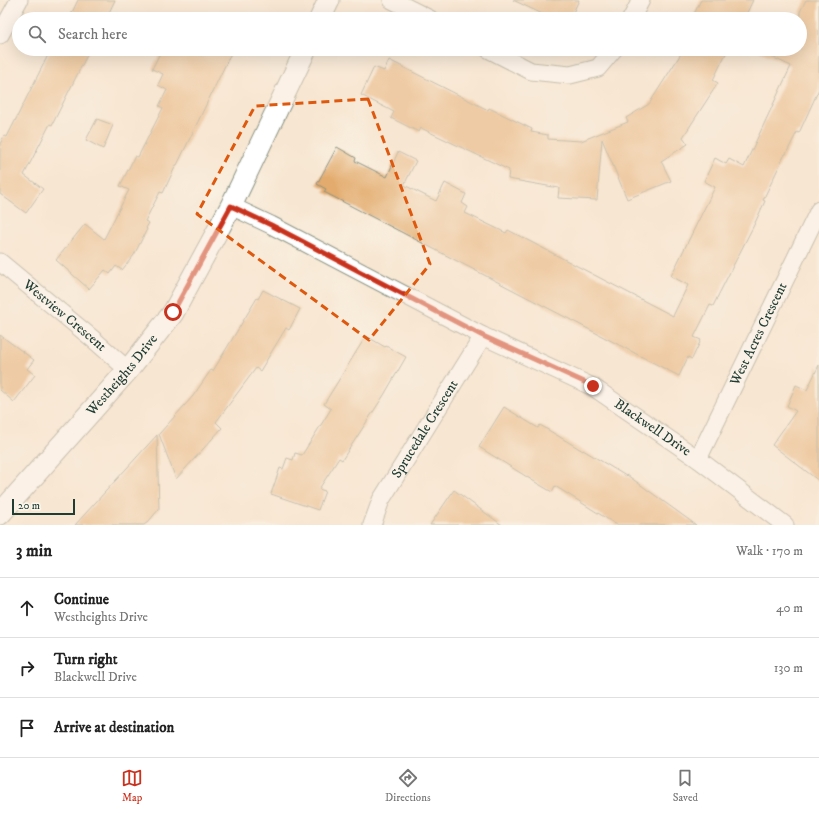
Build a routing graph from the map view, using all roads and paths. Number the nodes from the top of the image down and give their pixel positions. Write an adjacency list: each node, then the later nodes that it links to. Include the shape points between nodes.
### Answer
1 (19, 0): 5 (street)
2 (330, 0): 6 (street)
3 (392, 0): 7 (street)
4 (641, 0): 8 (street)
5 (13, 12)
6 (324, 12)
7 (416, 12)
8 (635, 12)
9 (12, 13): 10 (street)
10 (0, 36)
11 (303, 56): 14 (street, Westheights Drive)
12 (502, 56): 13 (street, via 531,71 570,75 598,68)
13 (608, 56)
14 (231, 206): 17 (street, Blackwell Drive); 18 (street, Westheights Drive, via 173,312)
15 (819, 210): 19 (street, West Acres Crescent)
16 (0, 262): 18 (street, Westview Crescent)
17 (483, 336): 19 (street, Blackwell Drive, via 593,386); 21 (street, Sprucedale Crescent, via 381,500)
18 (128, 370): 20 (street, Westheights Drive)
19 (698, 459): 22 (street, Blackwell Drive)
20 (0, 514)
21 (372, 525)
22 (785, 525)

